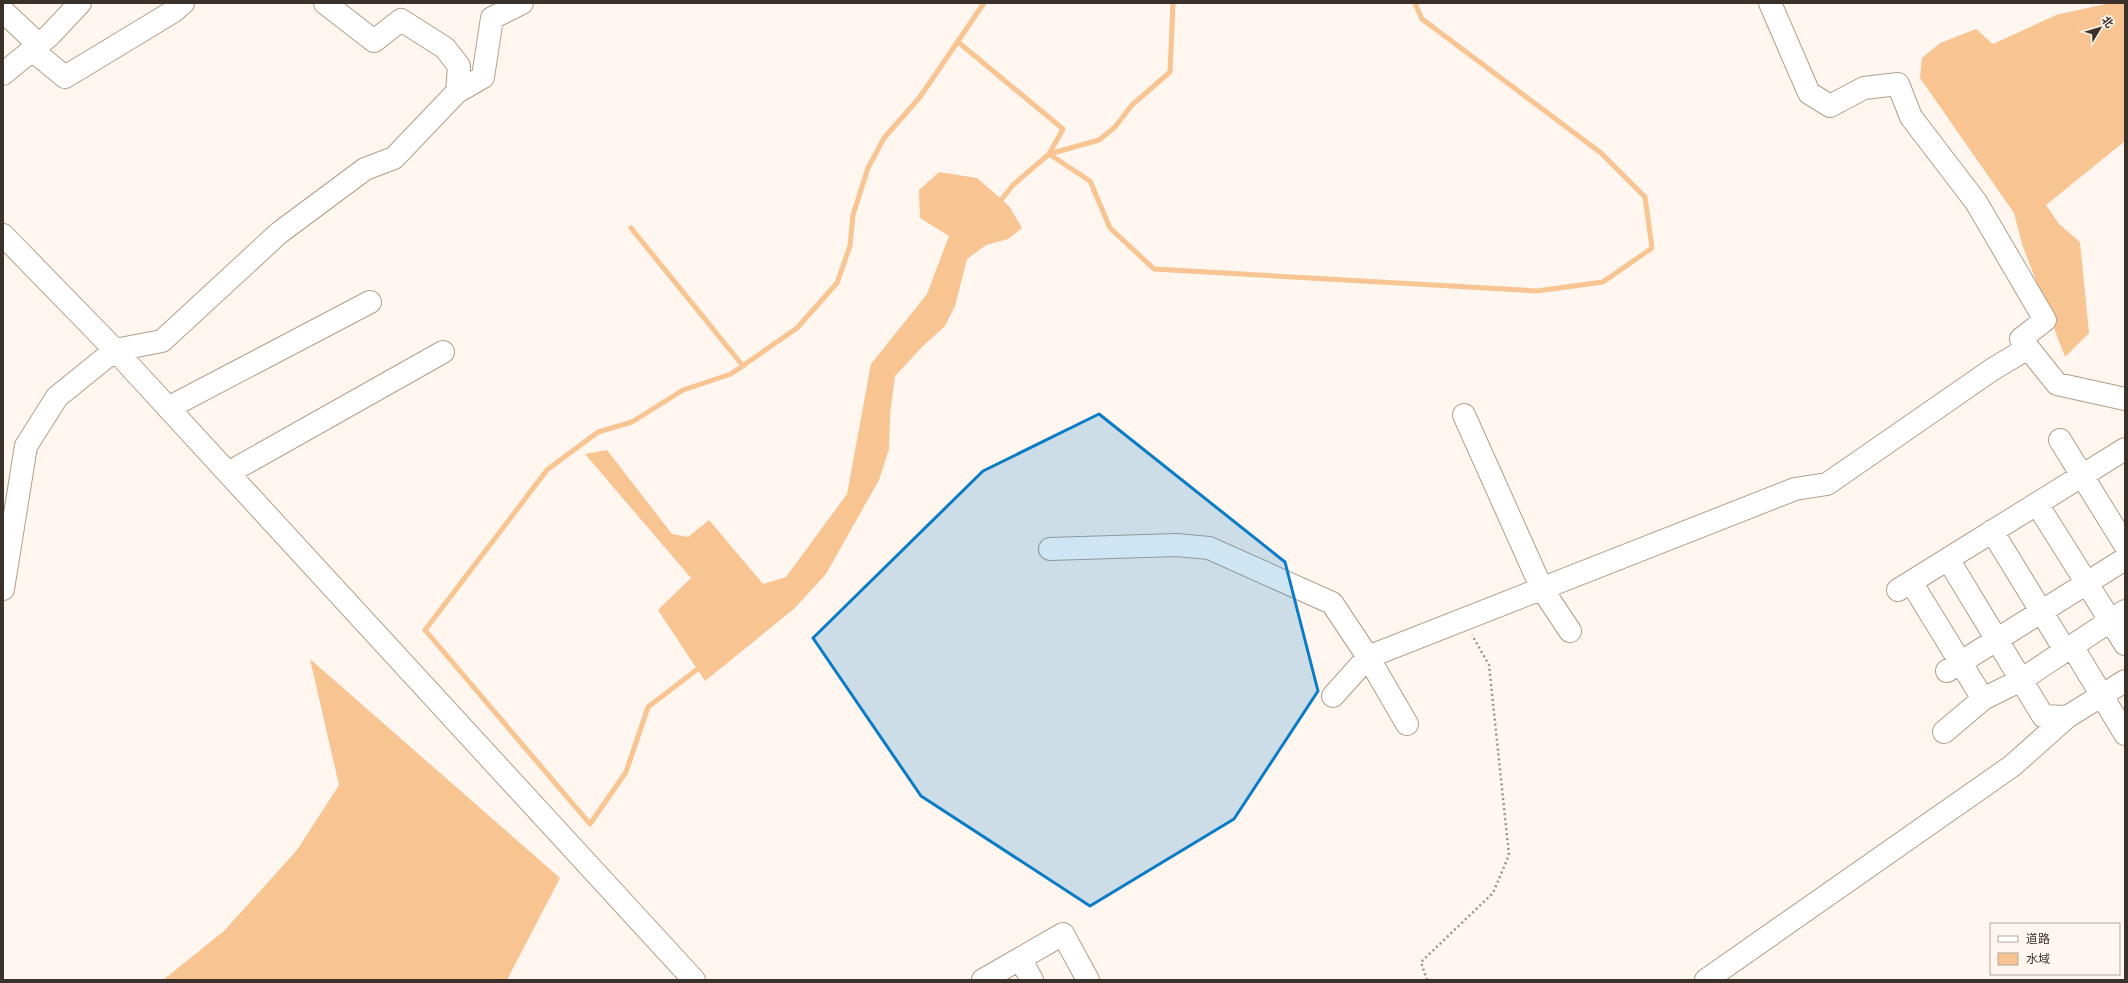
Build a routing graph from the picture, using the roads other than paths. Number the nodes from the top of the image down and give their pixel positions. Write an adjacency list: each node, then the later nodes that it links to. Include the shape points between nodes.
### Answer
1 (183, 3): 7 (street, via 65,77)
2 (325, 3): 9 (street, via 374,41 400,20 445,48 459,66)
3 (522, 3): 9 (street, via 492,18 483,77)
4 (1770, 3): 12 (street, via 1809,93 1819,100 1830,106 1864,88 1898,84 1911,117 1976,202 2045,320 2020,339)
5 (76, 5): 7 (street)
6 (9, 14): 7 (street)
7 (36, 47): 8 (street)
8 (3, 74)
9 (457, 92): 13 (street, via 394,158 365,169 279,233 162,341)
10 (3, 235): 13 (street)
11 (370, 302): 16 (street)
12 (2028, 348): 15 (street, via 2057,384); 30 (street, via 1993,369 1827,484 1795,489)
13 (115, 350): 16 (street); 29 (street, via 57,397 26,446)
14 (443, 352): 20 (street)
15 (2125, 399)
16 (168, 408): 20 (street)
17 (1464, 415): 30 (street)
18 (2060, 440): 21 (street)
19 (2125, 449): 21 (street)
20 (228, 473): 49 (street)
21 (2082, 476): 22 (street); 24 (street)
22 (2037, 504): 23 (street); 28 (street)
23 (1992, 531): 26 (street); 31 (street)
24 (2125, 545)
25 (1050, 549): 37 (street, via 1176,545 1209,548 1332,603)
26 (1948, 559): 34 (street); 38 (street, via 1904,586)
27 (2125, 559): 28 (street)
28 (2087, 583): 31 (street); 32 (street)
29 (3, 589)
30 (1542, 589): 33 (street); 37 (street)
31 (2041, 612): 34 (street); 36 (street)
32 (2118, 615): 35 (street); 36 (street)
33 (1570, 631)
34 (1997, 639): 38 (street); 39 (street)
35 (2125, 644)
36 (2064, 650): 39 (street); 42 (street, via 2075,651)
37 (1368, 657): 41 (street); 45 (street)
38 (1954, 666): 43 (street)
39 (2021, 680): 43 (street); 44 (street, via 2043,716)
40 (2125, 681): 42 (street)
41 (1333, 696)
42 (2102, 696): 44 (street); 47 (street)
43 (1983, 698): 46 (street)
44 (2067, 717): 53 (street, via 2012,766)
45 (1407, 724)
46 (1944, 732)
47 (2125, 734)
48 (1020, 959): 50 (street); 51 (street); 52 (street, via 1063,934)
49 (694, 980)
50 (984, 980)
51 (1032, 980)
52 (1088, 980)
53 (1706, 980)

